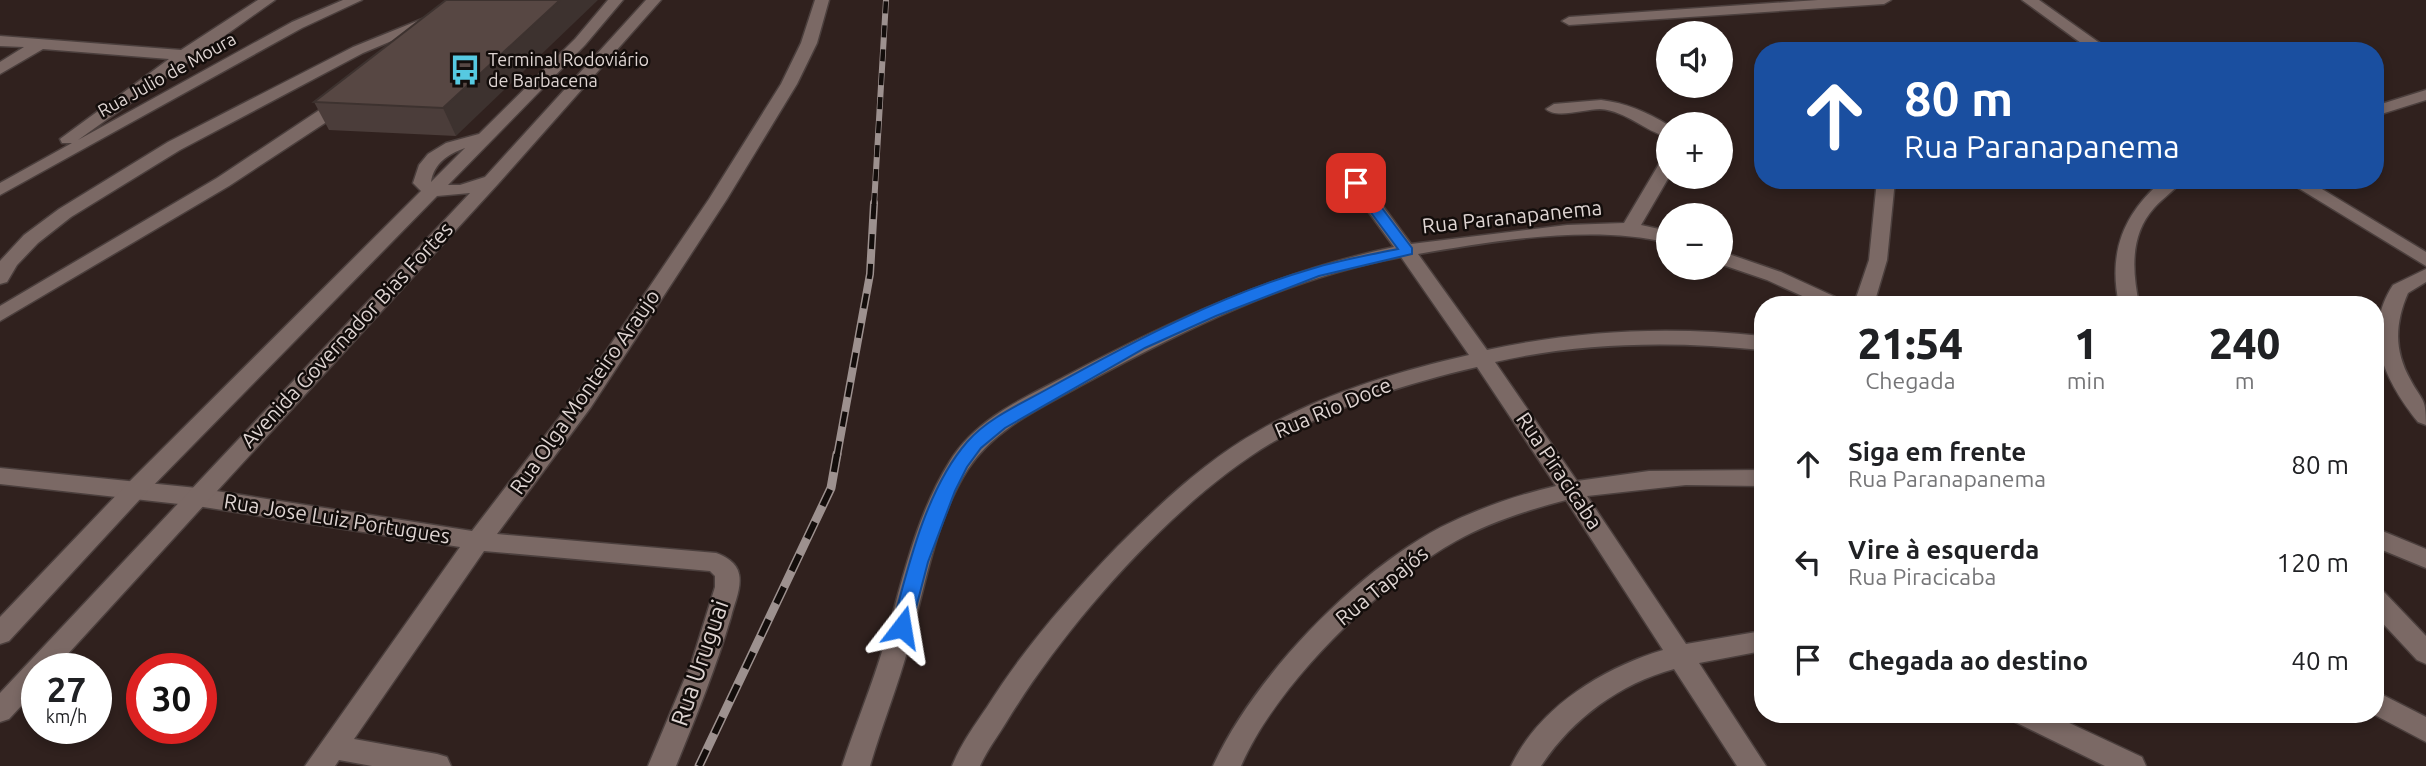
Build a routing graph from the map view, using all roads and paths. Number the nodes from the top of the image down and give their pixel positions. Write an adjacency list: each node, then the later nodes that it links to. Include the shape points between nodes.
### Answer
1 (268, 0): 14 (street)
2 (355, 0): 25 (street, Rua Julio de Moura, via 297,24)
3 (482, 0): 10 (street)
4 (616, 0): 29 (street, via 481,139 458,144 433,159 422,173 422,183)
5 (653, 0): 22 (street, Avenida Governador Bias Fortes)
6 (822, 0): 50 (street, Rua Olga Monteiro Araujo, via 789,84 718,199 583,402)
7 (1884, 0): 9 (street)
8 (2029, 0): 12 (street)
9 (1569, 21)
10 (401, 34): 15 (street); 36 (street, via 264,97 120,178 31,239 9,262)
11 (0, 41): 13 (street)
12 (2090, 42)
13 (40, 44): 14 (street); 16 (street)
14 (184, 55): 25 (street)
15 (386, 60)
16 (0, 69)
17 (359, 86): 37 (street, via 275,149)
18 (2426, 95): 19 (street)
19 (2384, 108)
20 (1554, 109): 21 (street, via 1577,104 1626,107)
21 (1656, 124)
22 (492, 180): 29 (street, via 461,190); 49 (street, Avenida Governador Bias Fortes)
23 (1356, 183): 32 (street, Rua Piracicaba)
24 (1656, 184): 30 (street)
25 (0, 188)
26 (1885, 189): 39 (street, via 1878,260)
27 (2164, 189): 40 (street, via 2136,216 2123,252)
28 (2309, 189): 33 (street)
29 (430, 191): 48 (street, Avenida Governador Bias Fortes)
30 (1630, 228): 31 (street, Rua Paranapanema); 32 (street, Rua Paranapanema, via 1509,236)
31 (1656, 234)
32 (1407, 251): 43 (street, Rua Piracicaba); 68 (street, Rua Paranapanema, via 1314,272 1140,344 1000,424 975,444 946,491 918,562 896,648)
33 (2426, 260)
34 (1733, 262): 38 (street)
35 (2426, 275): 44 (street, via 2402,287 2389,312 2387,342 2393,368)
36 (0, 280): 37 (street, via 18,290)
37 (49, 287): 41 (street)
38 (1818, 296)
39 (1867, 296)
40 (2128, 296)
41 (0, 315)
42 (1754, 343): 43 (street, Rua Rio Doce, via 1651,337 1555,344)
43 (1483, 358): 47 (street, Rua Piracicaba); 69 (street, Rua Rio Doce, via 1398,380 1310,414 1255,442 1199,484 1058,625 1017,680)
44 (2426, 417)
45 (0, 476): 48 (street, Rua Jose Luiz Portugues)
46 (1754, 478): 47 (street, Rua Tapajós, via 1674,475)
47 (1571, 489): 59 (street, Rua Piracicaba); 70 (street, Rua Tapajós, via 1465,526 1402,564 1304,653 1263,704)
48 (134, 491): 49 (street, Rua Jose Luiz Portugues); 55 (street, Avenida Governador Bias Fortes)
49 (197, 498): 50 (street, Rua Jose Luiz Portugues); 57 (street, Avenida Governador Bias Fortes)
50 (478, 541): 53 (street, Rua Jose Luiz Portugues); 65 (street, Rua Olga Monteiro Araujo)
51 (2384, 541): 52 (street)
52 (2426, 559)
53 (716, 562): 67 (street, Rua Uruguai, via 727,573 727,587 705,661)
54 (2384, 609): 58 (street)
55 (0, 634)
56 (1754, 643): 59 (street)
57 (54, 653)
58 (2426, 653)
59 (1680, 657): 71 (street, via 1626,674 1586,700 1558,723); 72 (street, Rua Piracicaba)
60 (21, 688): 62 (street, Avenida Governador Bias Fortes)
61 (2384, 707): 64 (street)
62 (0, 710)
63 (2043, 723): 73 (street)
64 (2426, 730)
65 (326, 757): 66 (street)
66 (437, 766)
67 (662, 766)
68 (856, 766)
69 (967, 766)
70 (1227, 766)
71 (1525, 766)
72 (1752, 766)
73 (2132, 766)

